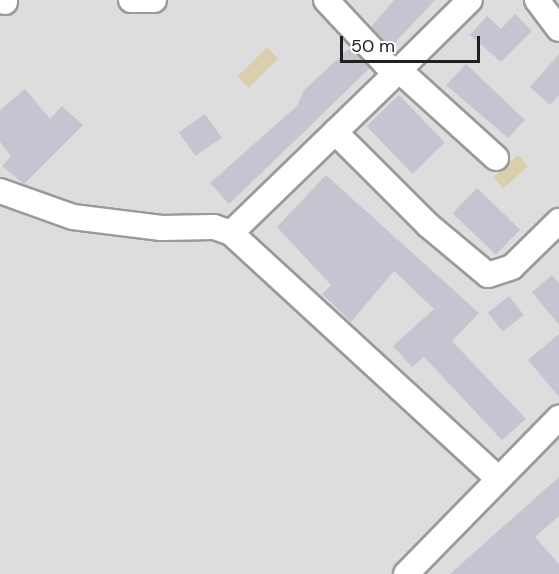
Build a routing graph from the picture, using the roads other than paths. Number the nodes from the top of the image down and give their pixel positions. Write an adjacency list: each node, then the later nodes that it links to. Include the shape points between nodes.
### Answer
1 (131, 0): 2 (street)
2 (154, 0)
3 (326, 0): 7 (street)
4 (470, 0): 7 (street)
5 (537, 0): 6 (street)
6 (559, 29)
7 (397, 72): 8 (street); 9 (street)
8 (335, 132): 11 (street, via 428,225 488,275 512,267); 12 (street)
9 (496, 158)
10 (0, 191): 12 (street, via 73,217 161,228 214,227)
11 (559, 221)
12 (231, 233): 14 (street)
13 (559, 419): 14 (street)
14 (496, 477): 15 (street)
15 (406, 574)

